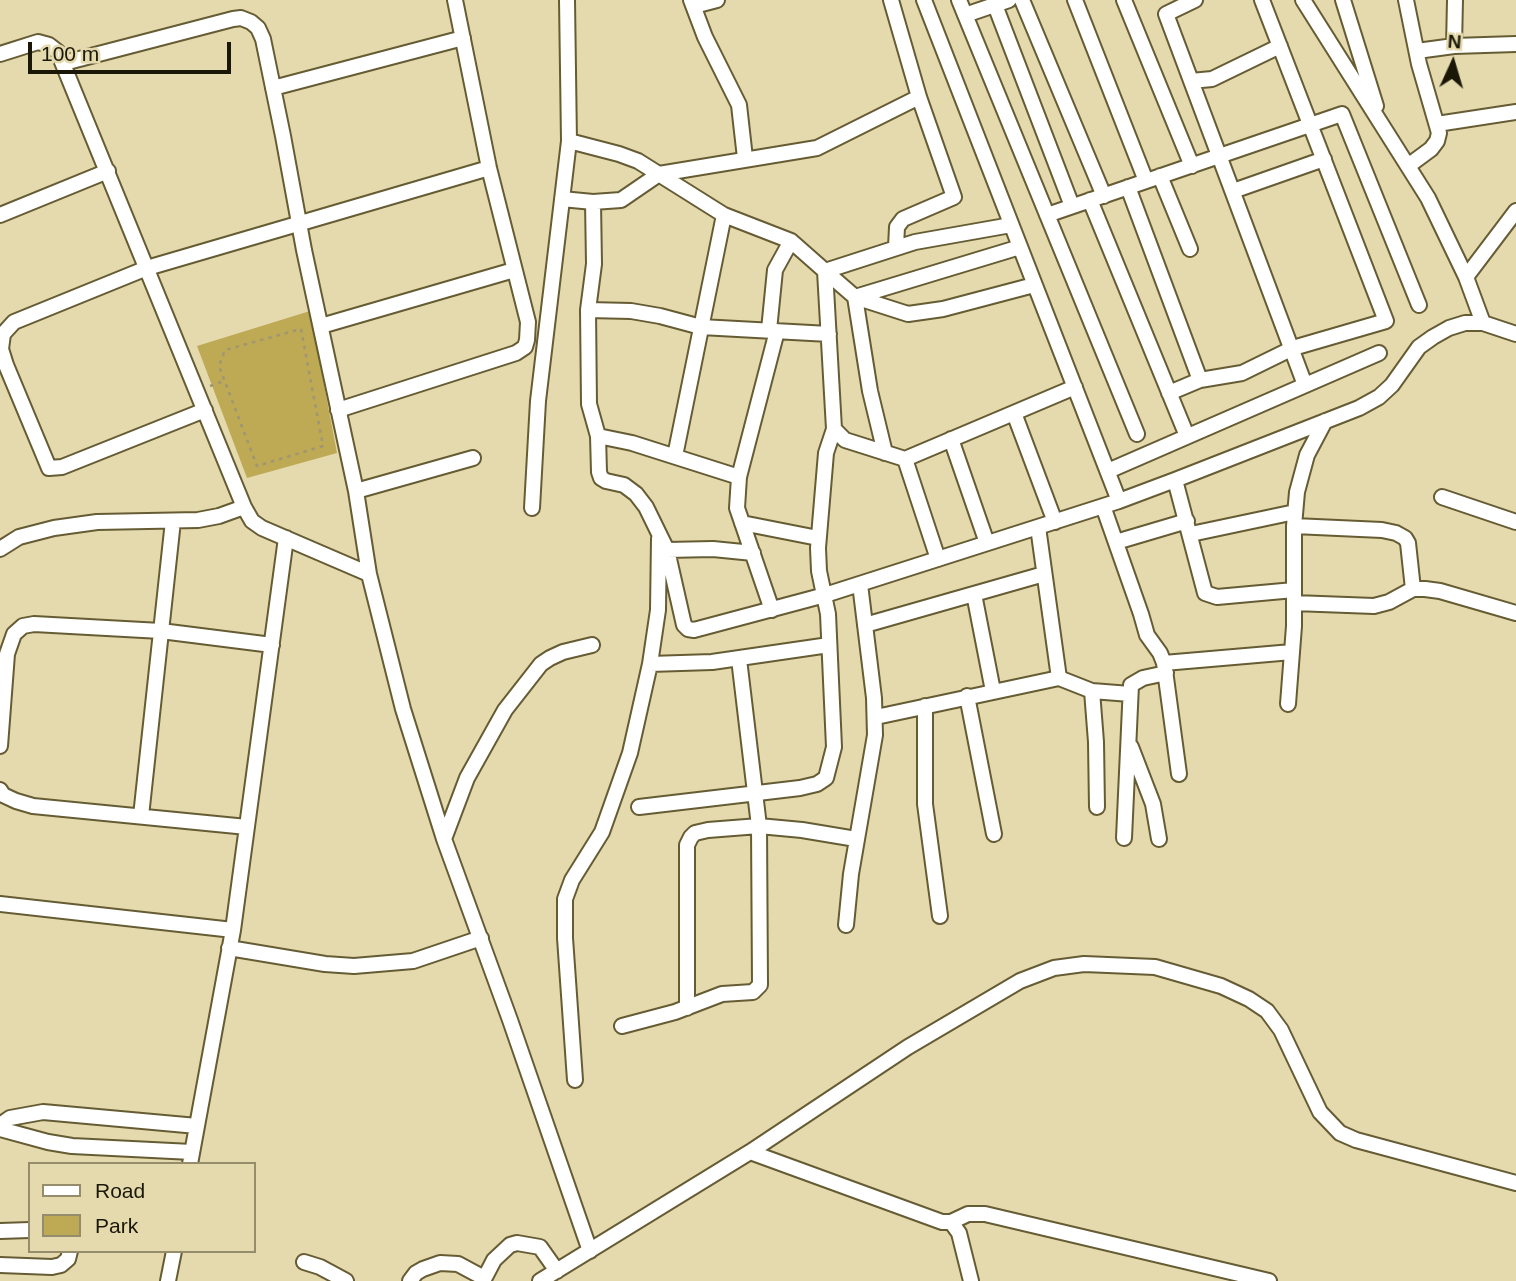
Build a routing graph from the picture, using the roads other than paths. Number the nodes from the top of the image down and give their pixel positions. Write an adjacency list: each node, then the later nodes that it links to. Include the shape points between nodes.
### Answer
1 (455, 0): 22 (street)
2 (567, 0): 36 (street)
3 (717, 0): 18 (street)
4 (891, 0): 31 (street)
5 (924, 0): 57 (street)
6 (959, 0): 21 (street)
7 (1009, 0): 19 (street)
8 (1022, 0): 48 (street)
9 (1075, 0): 45 (street)
10 (1124, 0): 40 (street)
11 (1160, 0): 20 (street)
12 (1195, 0): 20 (street)
13 (1262, 0): 24 (street)
14 (1303, 0): 33 (street)
15 (1343, 0): 33 (street)
16 (1406, 0): 26 (street)
17 (1455, 0): 25 (street)
18 (693, 3): 38 (street, via 739,105)
19 (995, 5): 21 (street); 51 (street)
20 (1166, 14): 29 (street)
21 (965, 15): 55 (street)
22 (463, 38): 30 (street); 42 (street)
23 (1516, 44): 25 (street)
24 (1280, 46): 29 (street, via 1212,79); 35 (street)
25 (1454, 46): 26 (street)
26 (1416, 51): 34 (street)
27 (0, 54): 28 (street, via 38,42 58,52)
28 (64, 63): 30 (street, via 241,18 258,28); 43 (street)
29 (1191, 81): 37 (street)
30 (273, 88): 56 (street)
31 (919, 97): 38 (street, via 817,148); 59 (street, via 954,197 903,219 897,227)
32 (1516, 112): 34 (street)
33 (1380, 122): 41 (street)
34 (1437, 124): 41 (street, via 1437,141)
35 (1311, 125): 37 (street); 39 (street); 68 (street, via 1342,114)
36 (569, 141): 44 (street, via 619,154); 49 (street)
37 (1220, 156): 40 (street); 47 (street)
38 (745, 158): 44 (street)
39 (1324, 159): 47 (street); 76 (street, via 1386,321)
40 (1192, 166): 45 (street)
41 (1408, 166): 65 (street)
42 (489, 168): 56 (street); 63 (street)
43 (107, 170): 53 (street); 62 (street)
44 (659, 174): 50 (street, via 621,200); 54 (street)
45 (1153, 179): 46 (street); 61 (street)
46 (1128, 187): 48 (street); 78 (street)
47 (1233, 191): 76 (street)
48 (1097, 198): 51 (street); 81 (street)
49 (562, 199): 50 (street); 103 (street, via 538,401)
50 (593, 202): 69 (street, via 594,264)
51 (1072, 206): 55 (street)
52 (1516, 211): 65 (street)
53 (0, 215)
54 (724, 215): 58 (street); 72 (street)
55 (1047, 215): 87 (street)
56 (299, 223): 62 (street); 71 (street)
57 (1011, 225): 59 (street); 60 (street)
58 (791, 241): 64 (street); 73 (street, via 775,270)
59 (896, 247): 64 (street)
60 (1020, 247): 66 (street); 67 (street)
61 (1190, 249)
62 (147, 268): 82 (street); 82 (street, via 14,322 3,334 6,365 45,463 49,468 62,467)
63 (513, 270): 71 (street); 83 (street, via 528,322 525,346 516,353)
64 (825, 271): 67 (street); 74 (street)
65 (1466, 276): 70 (street)
66 (1034, 285): 67 (street, via 921,314 891,310); 80 (street)
67 (855, 297): 91 (street)
68 (1419, 305)
69 (588, 310): 72 (street, via 660,316); 88 (street, via 589,404)
70 (1483, 323): 75 (street); 85 (street, via 1465,323 1433,337 1419,347 1379,397)
71 (321, 326): 83 (street)
72 (701, 327): 73 (street); 92 (street)
73 (773, 330): 74 (street); 96 (street)
74 (828, 334): 86 (street)
75 (1516, 334)
76 (1293, 348): 78 (street, via 1242,373); 79 (street)
77 (1379, 352): 79 (street)
78 (1200, 380): 81 (street)
79 (1305, 385): 89 (street)
80 (1074, 387): 84 (street); 95 (street)
81 (1169, 393): 89 (street)
82 (205, 410): 102 (street)
83 (338, 410): 98 (street)
84 (1014, 413): 90 (street); 106 (street)
85 (1325, 421): 97 (street); 104 (street, via 1301,474)
86 (834, 429): 91 (street, via 845,440); 113 (street, via 826,453)
87 (1137, 434)
88 (598, 436): 92 (street); 111 (street, via 601,478 636,494)
89 (1187, 436): 95 (street)
90 (951, 439): 94 (street); 115 (street)
91 (885, 453): 94 (street)
92 (675, 456): 96 (street)
93 (473, 458): 98 (street)
94 (905, 459): 119 (street)
95 (1108, 471): 100 (street)
96 (739, 477): 108 (street, via 737,508)
97 (1175, 480): 100 (street); 110 (street)
98 (356, 491): 120 (street)
99 (1442, 497): 107 (street)
100 (1119, 501): 101 (street)
101 (1102, 506): 106 (street); 114 (street)
102 (244, 507): 105 (street, via 219,516); 112 (street, via 252,522)
103 (532, 508)
104 (1295, 519): 110 (street); 123 (street, via 1382,530 1405,538); 126 (street)
105 (173, 521): 116 (street, via 54,528 19,537); 130 (street)
106 (1055, 522): 109 (street)
107 (1516, 522)
108 (742, 523): 113 (street); 118 (street)
109 (1038, 527): 115 (street); 121 (street)
110 (1189, 527): 114 (street); 126 (street, via 1205,593)
111 (659, 530): 117 (street); 136 (street)
112 (286, 538): 120 (street); 131 (street)
113 (818, 538): 125 (street)
114 (1116, 542): 137 (street, via 1147,635)
115 (987, 543): 119 (street)
116 (0, 549)
117 (667, 550): 118 (street); 127 (street, via 688,629 704,629)
118 (753, 553): 127 (street)
119 (938, 559): 122 (street)
120 (369, 574): 158 (street, via 403,709)
121 (1044, 574): 124 (street); 138 (street)
122 (860, 584): 125 (street); 129 (street)
123 (1413, 589): 126 (street, via 1374,606 1345,607); 128 (street, via 1440,591)
124 (974, 594): 129 (street); 139 (street)
125 (825, 595): 127 (street); 133 (street)
126 (1294, 597): 134 (street)
127 (772, 610)
128 (1516, 613)
129 (865, 625): 145 (street)
130 (161, 631): 131 (street); 147 (street, via 34,624 18,629 7,654); 153 (street)
131 (272, 645): 155 (street)
132 (592, 645): 158 (street, via 541,664 505,710 467,778)
133 (829, 645): 135 (street); 150 (street, via 834,747 826,778 817,784)
134 (1292, 652): 137 (street); 143 (street)
135 (739, 659): 136 (street); 150 (street)
136 (650, 664): 169 (street, via 614,802 565,899)
137 (1165, 668): 141 (street, via 1135,681); 148 (street)
138 (1059, 678): 139 (street); 140 (street)
139 (993, 691): 142 (street)
140 (1092, 691): 141 (street); 152 (street)
141 (1130, 694): 146 (street)
142 (967, 696): 144 (street); 156 (street)
143 (1288, 704)
144 (925, 706): 145 (street); 162 (street, via 925,804)
145 (876, 717): 159 (street)
146 (1128, 739): 157 (street); 160 (street, via 1153,804)
147 (0, 746)
148 (1179, 774)
149 (0, 790): 153 (street, via 33,806)
150 (755, 795): 151 (street); 154 (street)
151 (639, 807)
152 (1097, 807)
153 (141, 816): 155 (street)
154 (759, 826): 159 (street); 167 (street, via 760,985 753,992 722,994); 167 (street, via 695,833 687,845)
155 (247, 827): 164 (street)
156 (994, 834)
157 (1124, 838)
158 (444, 839): 165 (street)
159 (856, 839): 163 (street)
160 (1159, 839)
161 (0, 904): 164 (street)
162 (940, 916)
163 (846, 925)
164 (233, 929): 166 (street)
165 (481, 938): 166 (street, via 413,961 354,967); 178 (street)
166 (229, 948): 170 (street)
167 (687, 1008): 168 (street)
168 (622, 1026)
169 (575, 1080)
170 (197, 1126): 171 (street, via 43,1112 10,1118); 173 (street)
171 (0, 1127): 173 (street, via 72,1146)
172 (750, 1152): 174 (street, via 908,1047 1020,981 1054,968 1118,964 1186,974 1268,1011 1320,1112 1340,1133); 175 (street); 178 (street)
173 (191, 1158)
174 (1516, 1183)
175 (951, 1222): 189 (street, via 959,1233); 190 (street, via 968,1214 985,1214)
176 (28, 1230): 177 (street)
177 (0, 1231)
178 (590, 1251): 183 (street)
179 (70, 1253): 182 (street, via 61,1265 52,1267)
180 (174, 1253): 185 (street)
181 (304, 1262): 186 (street)
182 (0, 1265)
183 (557, 1271): 184 (street, via 540,1247 517,1243 503,1251); 188 (street)
184 (483, 1280): 187 (street, via 466,1267 449,1263 423,1269)
185 (168, 1281)
186 (346, 1281)
187 (410, 1281)
188 (540, 1281)
189 (971, 1281)
190 (1269, 1281)

